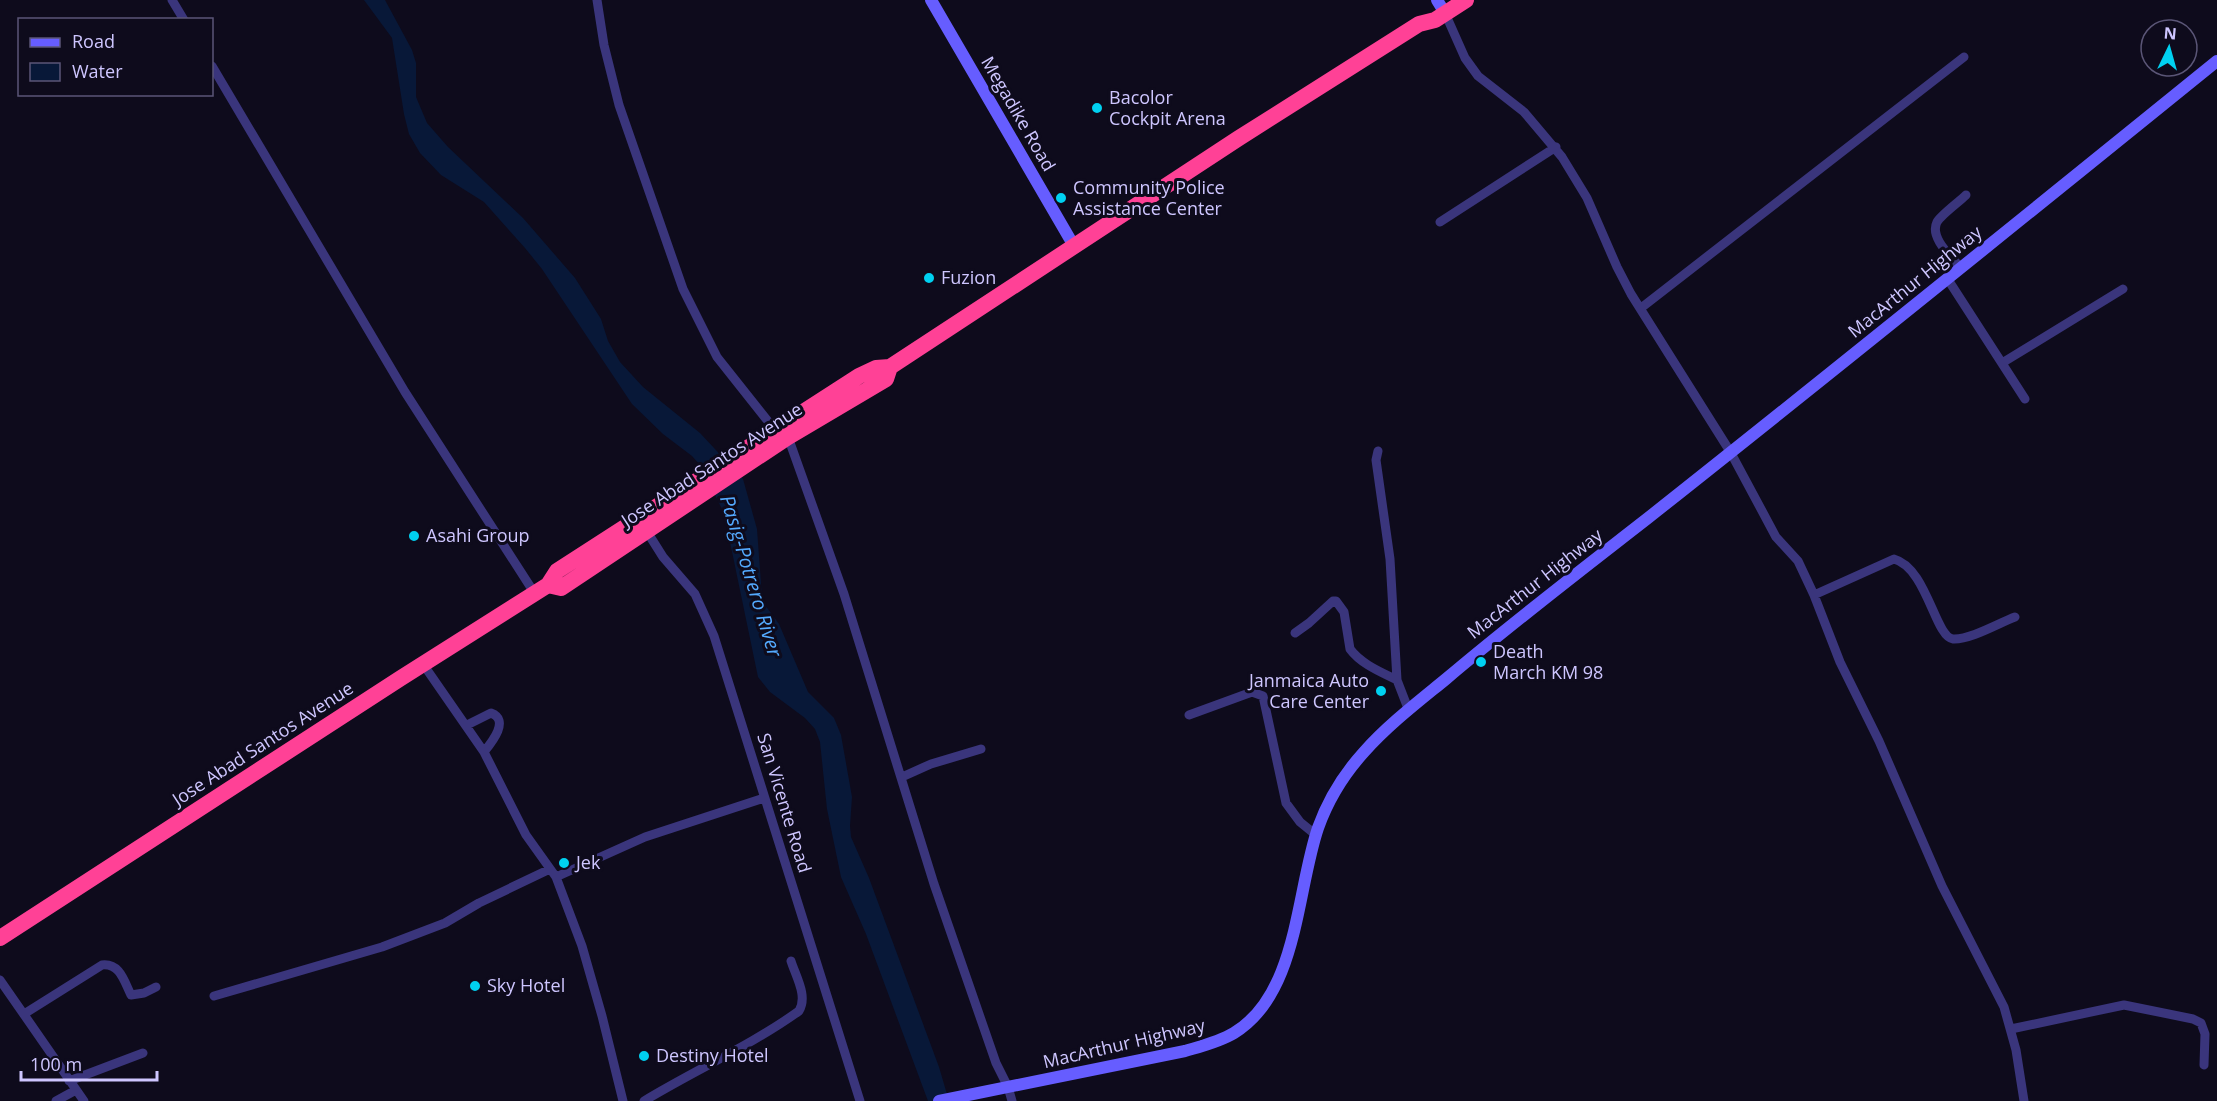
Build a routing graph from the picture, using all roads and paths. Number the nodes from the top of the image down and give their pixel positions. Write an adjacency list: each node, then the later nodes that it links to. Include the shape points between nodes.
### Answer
1 (172, 0): 6 (street)
2 (597, 0): 20 (street, via 619,105 684,289 717,357)
3 (931, 0): 13 (main road, Megadike Road)
4 (1466, 0): 5 (highway, Jose Abad Santos Avenue)
5 (1442, 4): 10 (street, via 1478,76 1524,112); 13 (highway, Jose Abad Santos Avenue, via 1430,10 1419,24)
6 (183, 18)
7 (1964, 57): 17 (street)
8 (2217, 61): 14 (main road, MacArthur Highway)
9 (213, 68): 24 (street, via 405,392)
10 (1556, 147): 12 (street); 17 (street, via 1587,198 1617,267)
11 (1966, 195): 14 (street, via 1937,222 1936,231 1937,239)
12 (1440, 222)
13 (1074, 246): 20 (highway, Jose Abad Santos Avenue, via 890,367 859,376)
14 (1961, 268): 15 (main road, MacArthur Highway)
15 (1947, 278): 18 (street); 22 (main road, MacArthur Highway)
16 (2123, 289): 18 (street)
17 (1641, 308): 22 (street)
18 (2002, 363): 19 (street)
19 (2025, 399)
20 (777, 436): 23 (highway, Jose Abad Santos Avenue); 35 (street, via 844,594)
21 (1378, 451): 29 (street, via 1390,559)
22 (1731, 453): 25 (street, via 1776,537 1798,561); 30 (main road, MacArthur Highway)
23 (647, 524): 24 (highway, Jose Abad Santos Avenue, via 561,588); 36 (street, San Vicente Road, via 663,556 701,605)
24 (542, 590): 28 (highway, Jose Abad Santos Avenue)
25 (1814, 595): 26 (street, via 1894,559 1902,561 1919,582 1950,638 1983,631); 45 (street, via 1840,662)
26 (2015, 617)
27 (1295, 633): 29 (street, via 1336,601 1344,612 1353,653)
28 (423, 664): 32 (street); 39 (highway, Jose Abad Santos Avenue)
29 (1397, 680): 30 (street)
30 (1408, 711): 37 (main road, MacArthur Highway, via 1365,750 1345,775 1330,799)
31 (1189, 715): 37 (street, via 1240,695 1252,692 1263,696 1286,803)
32 (467, 725): 34 (street); 34 (street, via 490,713 499,719 495,738)
33 (981, 749): 35 (street)
34 (484, 752): 38 (street, via 526,835)
35 (902, 777): 49 (street, via 934,884)
36 (764, 798): 38 (street, via 645,837); 55 (street, San Vicente Road)
37 (1316, 836): 49 (main road, MacArthur Highway, via 1283,970 1268,1000 1235,1032 1185,1051)
38 (553, 873): 43 (street, via 382,948); 53 (street, via 582,946)
39 (0, 938)
40 (791, 961): 54 (street, via 803,997 799,1011)
41 (0, 980): 44 (street)
42 (156, 987): 44 (street, via 131,995 119,970 102,965)
43 (214, 996)
44 (24, 1014): 48 (street)
45 (2011, 1029): 47 (street, via 2124,1005 2201,1023 2205,1034); 58 (street)
46 (143, 1053): 48 (street)
47 (2204, 1065)
48 (69, 1081): 50 (street)
49 (1005, 1088): 56 (main road, MacArthur Highway); 57 (street)
50 (76, 1090): 51 (street); 52 (street)
51 (56, 1101)
52 (84, 1101)
53 (623, 1101)
54 (644, 1101)
55 (860, 1101)
56 (939, 1101)
57 (1012, 1101)
58 (2024, 1101)

